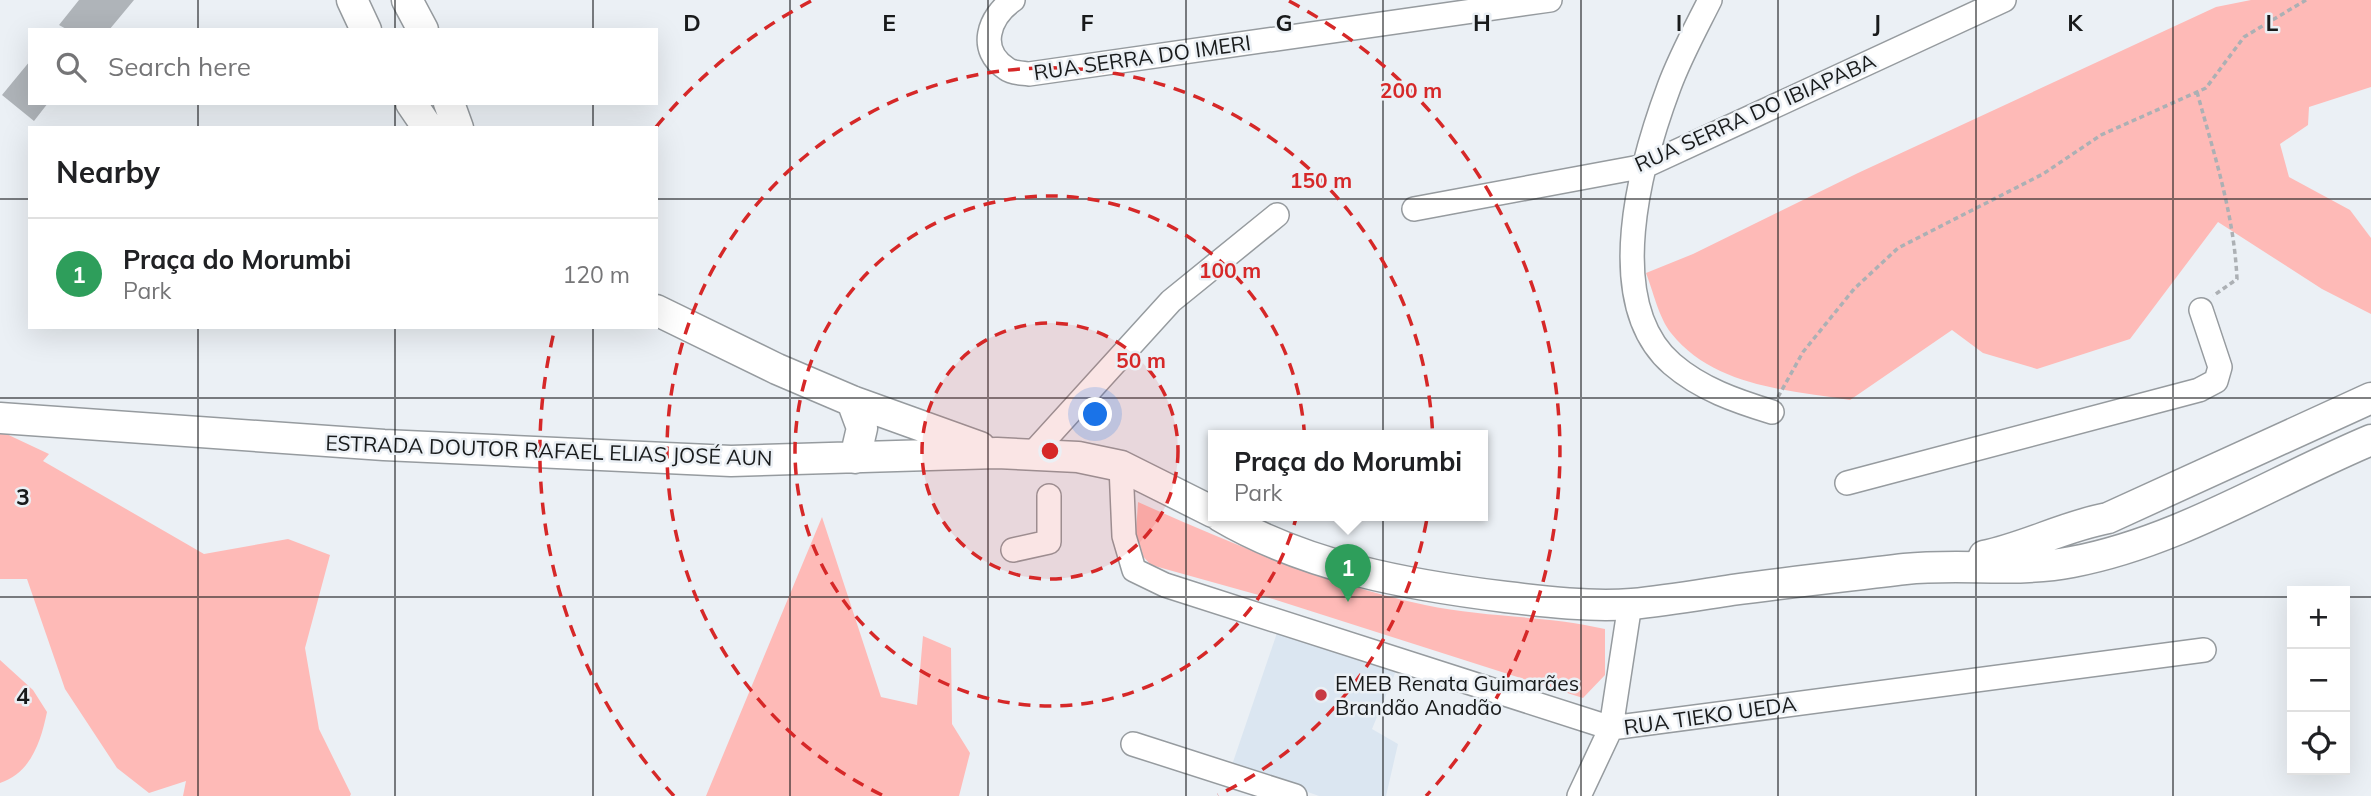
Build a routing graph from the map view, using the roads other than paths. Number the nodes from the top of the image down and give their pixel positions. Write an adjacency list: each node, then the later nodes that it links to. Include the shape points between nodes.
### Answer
1 (352, 0): 7 (main road)
2 (407, 0): 8 (main road)
3 (1013, 0): 4 (street, RUA SERRA DO IMERI, via 993,17 988,33 991,52 1008,70 1029,74)
4 (1550, 0)
5 (1710, 0): 13 (street, via 1669,87)
6 (2004, 0): 13 (street, RUA SERRA DO IBIAPABA)
7 (365, 28)
8 (422, 28)
9 (412, 105): 11 (main road)
10 (450, 105): 12 (main road)
11 (427, 126)
12 (457, 126)
13 (1645, 166): 14 (street, RUA SERRA DO IBIAPABA); 20 (street, via 1634,225 1633,285 1645,330 1670,362 1700,385)
14 (1413, 209)
15 (1277, 215): 25 (street, via 1171,301)
16 (2201, 310): 28 (street, via 2220,367 2216,381 2199,390)
17 (658, 311): 19 (main road)
18 (2371, 398): 21 (main road)
19 (852, 401): 24 (main road); 26 (main road, via 862,428)
20 (1772, 412)
21 (2335, 413): 23 (street); 33 (main road, via 2108,518 2075,524 2015,550)
22 (0, 418): 26 (main road, ESTRADA DOUTOR RAFAEL ELIAS JOSÉ AUN, via 398,446 731,461)
23 (2363, 444): 33 (main road, via 2254,496 2134,545 2072,562 2002,569)
24 (997, 453): 25 (main road, ESTRADA DOUTOR RAFAEL ELIAS JOSÉ AUN); 26 (main road, ESTRADA DOUTOR RAFAEL ELIAS JOSÉ AUN)
25 (1031, 455): 27 (main road, ESTRADA DOUTOR RAFAEL ELIAS JOSÉ AUN, via 1078,457)
26 (855, 458)
27 (1121, 466): 30 (main road, ESTRADA DOUTOR RAFAEL ELIAS JOSÉ AUN); 36 (street, RUA TIEKO UEDA, via 1124,536 1134,570 1165,585)
28 (1847, 483)
29 (1049, 496): 32 (street, via 1049,542)
30 (1208, 510)
31 (1229, 521): 34 (main road, via 1316,560 1380,576 1552,603)
32 (1013, 550)
33 (1934, 566): 34 (main road)
34 (1630, 604): 36 (street)
35 (2204, 650): 36 (street, RUA TIEKO UEDA)
36 (1611, 728): 40 (street)
37 (1133, 744): 38 (street)
38 (1237, 787): 39 (street)
39 (1294, 796)
40 (1579, 796)

